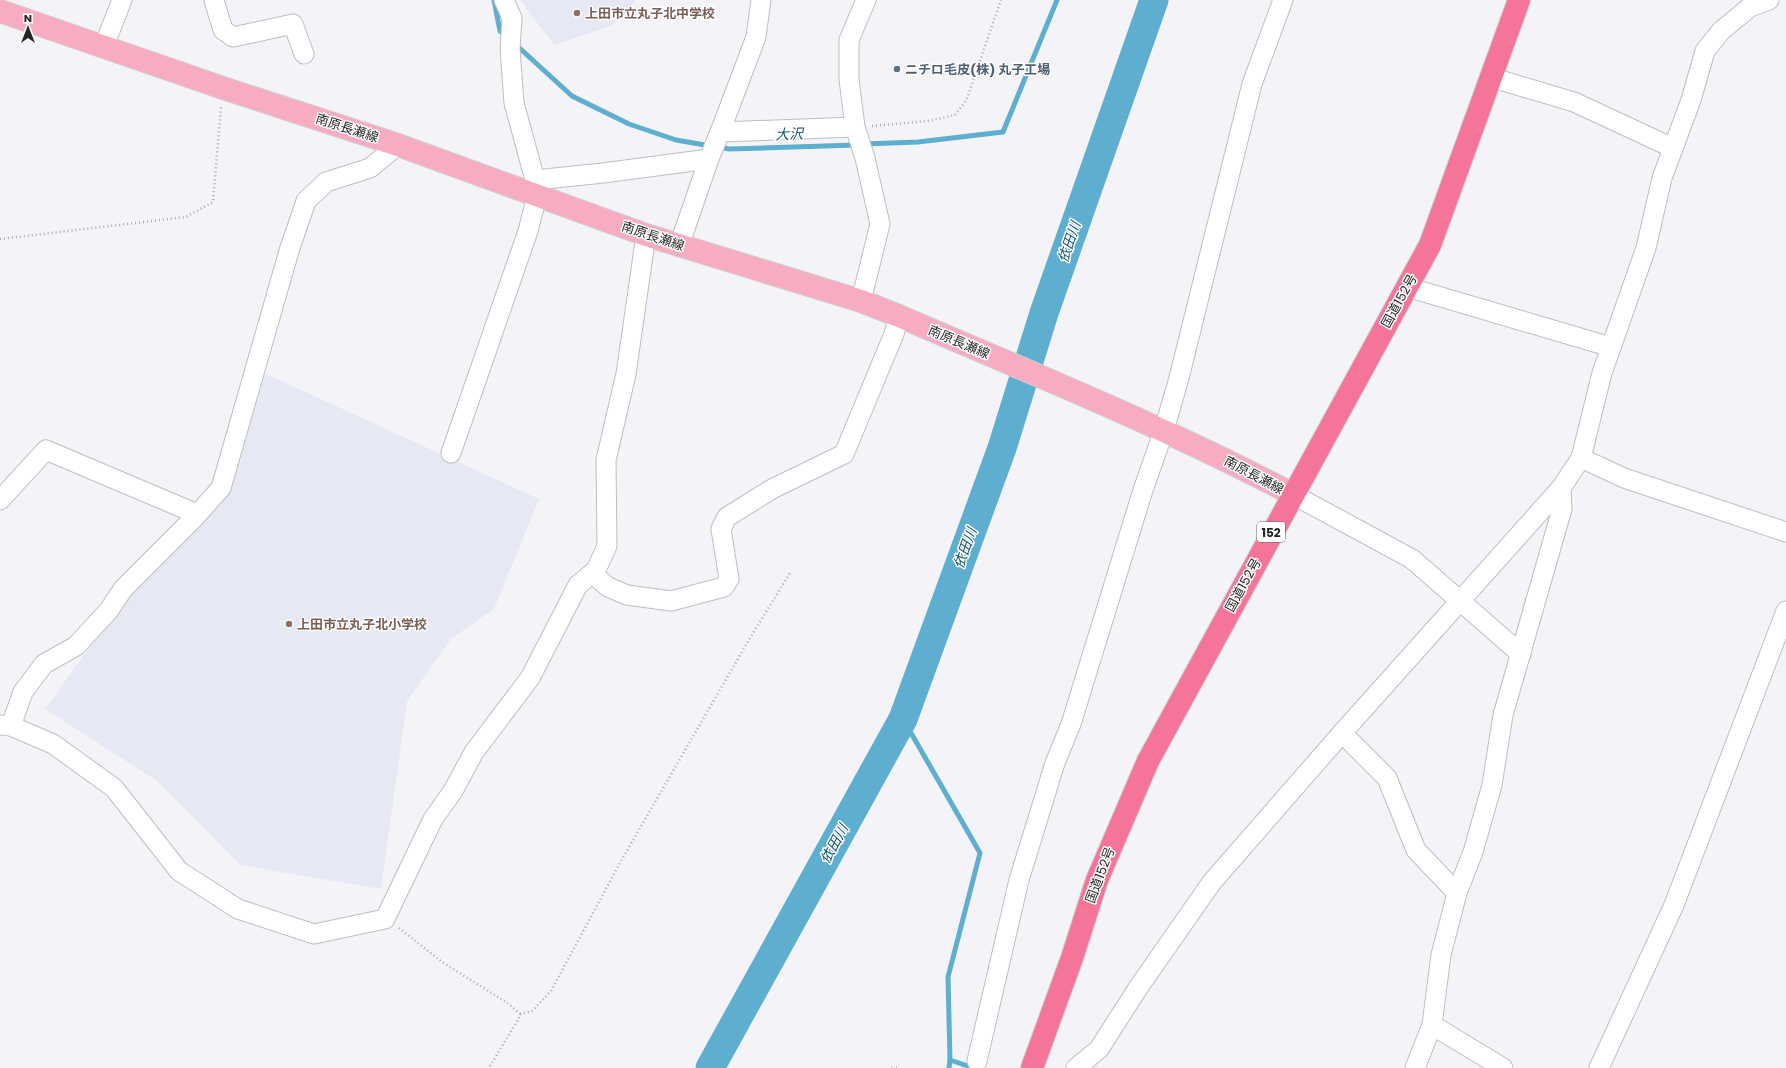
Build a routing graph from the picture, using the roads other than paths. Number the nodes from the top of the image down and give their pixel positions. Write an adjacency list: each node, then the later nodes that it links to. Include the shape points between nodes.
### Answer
1 (122, 0): 10 (street)
2 (214, 0): 11 (street, via 224,30 233,37 293,24)
3 (504, 0): 18 (street, via 512,18 510,49 514,103)
4 (761, 0): 14 (street, via 756,37)
5 (866, 0): 13 (street, via 849,40 849,80)
6 (1283, 0): 25 (street, via 1252,84)
7 (1519, 0): 12 (highway, 国道152号 / 152)
8 (1769, 0): 16 (street, via 1750,8 1721,31 1705,51 1691,100)
9 (0, 11): 10 (main road, 南原長瀬線)
10 (104, 46): 15 (main road, 南原長瀬線)
11 (304, 54)
12 (1490, 77): 16 (street, via 1574,102); 21 (highway, 国道152号 / 152, via 1430,245)
13 (855, 127): 14 (street); 22 (street, via 880,224)
14 (720, 132): 17 (street)
15 (398, 145): 18 (main road, 南原長瀬線); 31 (street, via 370,168 326,182 306,201 289,251 221,488)
16 (1673, 148): 24 (street, via 1662,178 1646,248)
17 (709, 159): 18 (street, via 603,173); 20 (street)
18 (536, 188): 19 (main road, 南原長瀬線); 26 (street, via 528,231)
19 (646, 235): 20 (main road, 南原長瀬線); 33 (street, via 626,374 606,460 607,546)
20 (679, 246): 22 (main road, 南原長瀬線)
21 (1407, 287): 24 (street); 29 (highway, 国道152号 / 152)
22 (861, 301): 23 (main road, 南原長瀬線)
23 (899, 316): 25 (main road, 南原長瀬線); 33 (street, via 844,454 772,489 727,517 721,529 729,579 724,587 670,601 627,595 608,587 596,577)
24 (1612, 347): 27 (street, via 1602,373)
25 (1164, 430): 29 (main road, 南原長瀬線); 41 (street, via 1142,490 1071,724 1055,763 1019,880)
26 (451, 453)
27 (1580, 458): 28 (street); 32 (street, via 1624,478)
28 (1561, 488): 34 (street); 36 (street, via 1562,509)
29 (1292, 494): 34 (street, via 1412,559); 42 (highway, 国道152号 / 152, via 1148,761 1097,880)
30 (0, 500): 31 (street, via 46,450)
31 (197, 514): 37 (street, via 123,589 109,610 76,646 44,664 23,692)
32 (1786, 532)
33 (596, 570): 37 (street, via 578,585 530,678 474,752 453,791 433,819 385,918 314,934 238,909 179,871 114,788 54,744)
34 (1460, 602): 36 (street); 38 (street)
35 (1786, 611): 46 (street, via 1674,905)
36 (1521, 654): 39 (street, via 1503,715 1492,785 1473,852)
37 (6, 726)
38 (1342, 733): 39 (street, via 1386,778 1416,850); 43 (street, via 1212,882 1099,1049)
39 (1457, 893): 40 (street, via 1441,956)
40 (1432, 1025): 44 (street); 45 (street)
41 (977, 1061)
42 (1032, 1068)
43 (1076, 1068)
44 (1415, 1068)
45 (1503, 1068)
46 (1599, 1068)

